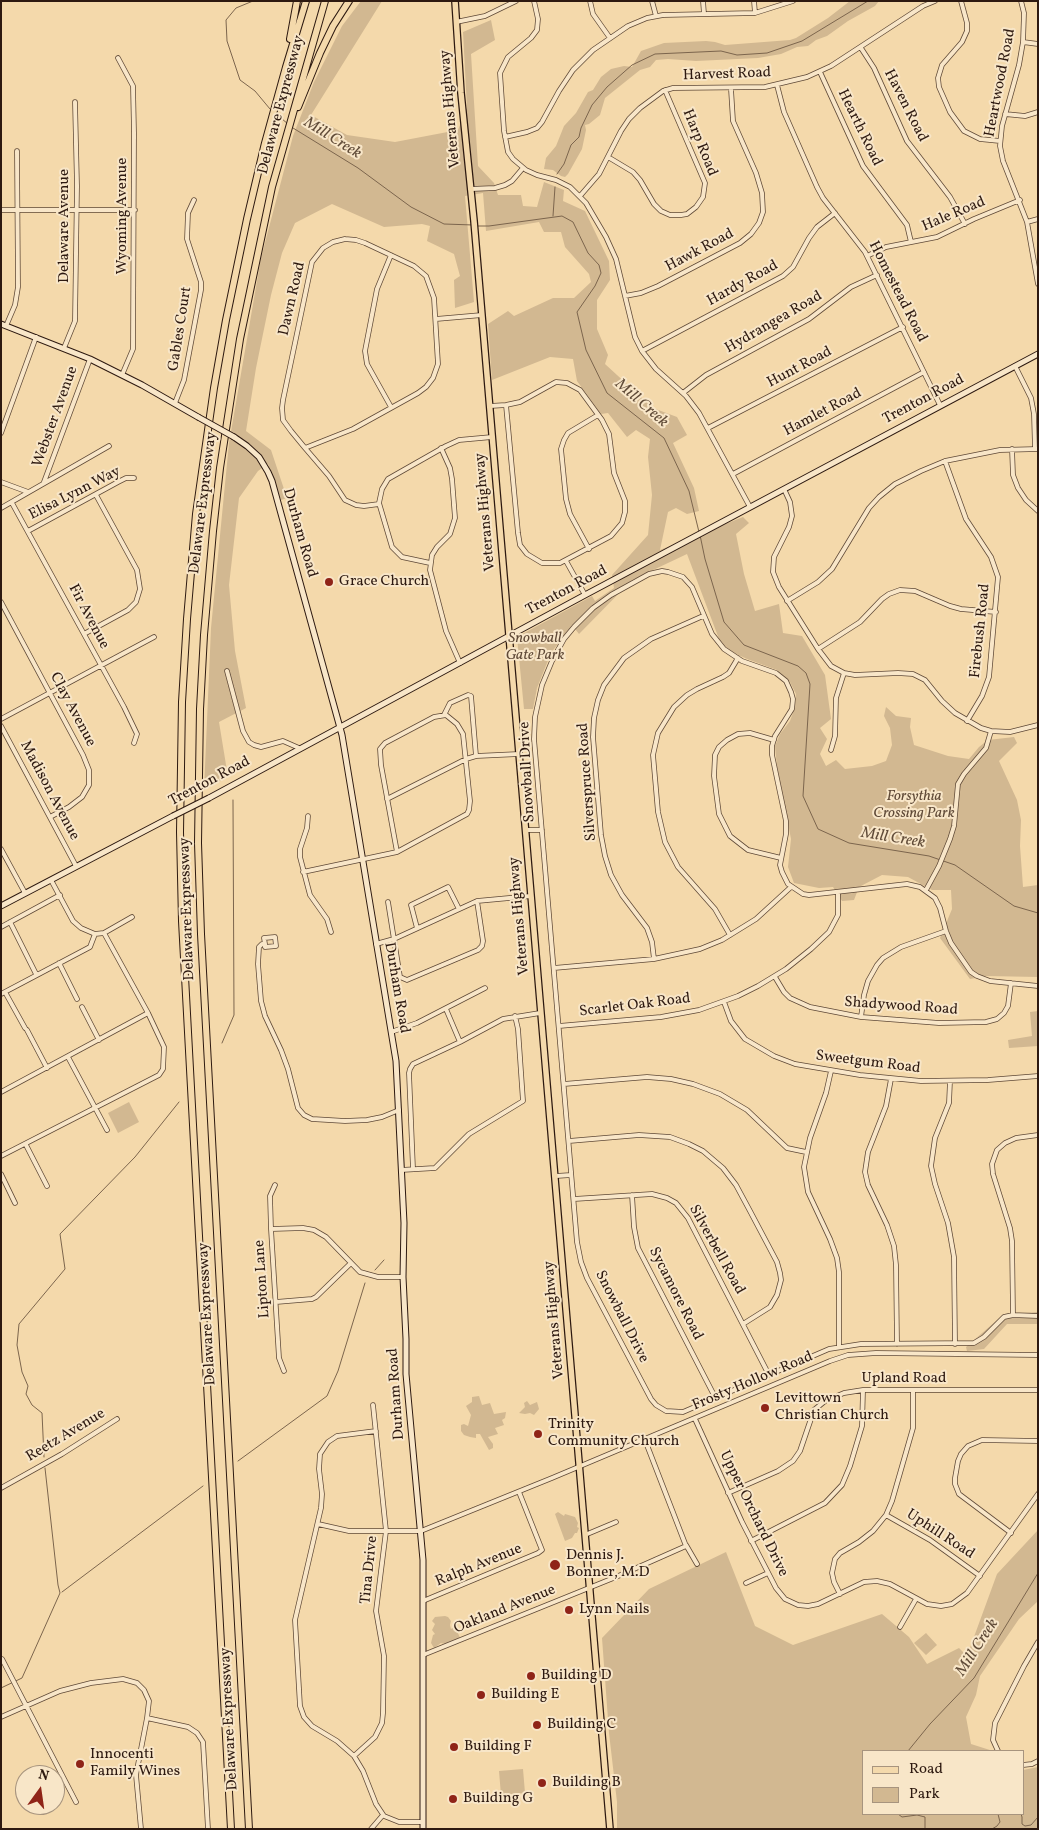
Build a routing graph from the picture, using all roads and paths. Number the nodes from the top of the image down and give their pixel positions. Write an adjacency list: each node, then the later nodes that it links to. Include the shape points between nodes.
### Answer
1 (297, 1): 26 (highway)
2 (306, 1): 26 (highway, Delaware Expressway)
3 (325, 1): 34 (highway, Delaware Expressway)
4 (350, 1): 34 (highway, via 333,26)
5 (455, 1): 20 (main road, Veterans Highway)
6 (516, 1): 16 (street)
7 (534, 1): 35 (street, via 537,30 508,57 500,72)
8 (590, 1): 21 (street, via 593,14)
9 (652, 1): 19 (street)
10 (703, 1): 18 (street)
11 (754, 1): 17 (street)
12 (793, 1): 17 (street)
13 (936, 1): 24 (street, Harvest Road, via 923,6)
14 (961, 1): 36 (street, via 966,31 962,42 942,65 939,87 950,112 964,131 980,139)
15 (1021, 1): 22 (street, Heartwood Road)
16 (509, 3): 20 (street, via 485,16)
17 (755, 13): 18 (street)
18 (704, 14): 19 (street)
19 (656, 16): 21 (street, via 628,26)
20 (456, 22): 40 (main road, Veterans Highway)
21 (610, 38): 35 (street, via 586,56 568,76 539,126)
22 (1023, 42): 23 (street); 33 (street, Heartwood Road)
23 (1038, 44)
24 (861, 48): 27 (street, Harvest Road); 51 (street, Haven Road, via 874,68 907,140 947,193)
25 (118, 58): 47 (street, Wyoming Avenue, via 133,86)
26 (286, 67): 277 (highway, Delaware Expressway, via 234,277 203,458 187,620 180,763 183,940)
27 (820, 72): 28 (street, Harvest Road); 52 (street, Hearth Road, via 863,166 907,225)
28 (777, 86): 29 (street, Harvest Road); 48 (street, Homestead Road, via 784,112 817,187)
29 (730, 88): 30 (street, Harvest Road); 57 (street, Hawk Road, via 733,121 762,193 763,212 759,223 740,243 651,289)
30 (665, 90): 38 (street, Harvest Road, via 629,119); 38 (street, Harp Road, via 705,183 701,202 687,214 666,214 654,204 633,172)
31 (75, 102): 46 (street, Delaware Avenue)
32 (1038, 112): 33 (street, via 1025,116)
33 (1005, 114): 36 (street, Heartwood Road)
34 (292, 118): 278 (highway, Delaware Expressway, via 272,187 250,285 220,468 206,605 199,747 201,934)
35 (505, 137): 39 (street, via 510,154)
36 (1000, 141): 43 (street, Heartwood Road, via 1003,161)
37 (17, 151): 45 (street)
38 (608, 157): 41 (street, Harvest Road, via 599,174)
39 (523, 168): 40 (street, via 505,185); 41 (street, via 561,182)
40 (471, 189): 58 (main road, Veterans Highway)
41 (580, 196): 57 (street, via 611,247)
42 (194, 200): 73 (street, Gables Court, via 188,213 187,239 201,287 184,380)
43 (1020, 200): 50 (street, Heartwood Road); 51 (street, Hale Road)
44 (1, 210): 45 (street)
45 (18, 210): 46 (street); 60 (street, via 18,288 15,305)
46 (76, 210): 47 (street); 63 (street, Delaware Avenue, via 75,321)
47 (134, 210): 69 (street, Wyoming Avenue, via 134,349)
48 (835, 213): 54 (street, Homestead Road); 64 (street, Hardy Road, via 817,228 793,267 783,276)
49 (1038, 219): 50 (street)
50 (1027, 222): 56 (street, Heartwood Road)
51 (964, 224): 52 (street, Hale Road, via 931,240)
52 (911, 242): 54 (street, Hale Road, via 886,247)
53 (391, 255): 59 (street, Dawn Road, via 426,276 432,290); 77 (street, via 377,288 366,351 372,373); 83 (street, Dawn Road, via 361,241 345,239 318,252 312,262 282,408 286,424)
54 (867, 256): 55 (street, Homestead Road)
55 (877, 275): 61 (street, Homestead Road); 70 (street, Hydrangea Road, via 851,288 809,319 706,375)
56 (1038, 284)
57 (625, 296): 64 (street, via 635,337)
58 (482, 315): 59 (street); 76 (main road, Veterans Highway)
59 (436, 319): 77 (street, Dawn Road, via 439,357 435,375 426,387)
60 (4, 325): 62 (main road, Durham Road)
61 (903, 326): 68 (street, Homestead Road); 79 (street, Hunt Road)
62 (36, 337): 63 (main road, Durham Road); 80 (street)
63 (64, 348): 66 (main road, Durham Road)
64 (642, 351): 70 (street, via 656,369)
65 (1038, 354): 67 (main road, Trenton Road)
66 (90, 359): 69 (main road, Durham Road); 91 (street, Webster Avenue)
67 (1015, 366): 72 (street); 75 (main road, Trenton Road)
68 (924, 372): 75 (street, Homestead Road); 88 (street, Hamlet Road)
69 (122, 375): 73 (main road, Durham Road)
70 (683, 393): 79 (street)
71 (1038, 396): 72 (street)
72 (1031, 398): 86 (street)
73 (175, 403): 126 (main road, Durham Road, bridge, via 247,446 268,472)
74 (506, 405): 76 (street); 78 (street, via 520,402 553,383 566,383 580,390); 102 (street, via 520,545 531,558 542,563)
75 (940, 405): 92 (main road, Trenton Road)
76 (490, 406): 81 (main road, Veterans Highway)
77 (391, 407): 83 (street, Dawn Road, via 353,429)
78 (598, 415): 101 (street, via 609,434 614,473 626,508 615,533); 101 (street, via 568,433 561,449 570,514)
79 (708, 428): 88 (street)
80 (1, 433)
81 (492, 437): 84 (street, via 459,440); 112 (main road, Veterans Highway)
82 (109, 446): 91 (street)
83 (306, 448): 96 (street, Dawn Road, via 345,500 364,506)
84 (441, 448): 96 (street, via 388,479); 103 (street, via 450,468 454,521 447,537 435,549)
85 (1012, 449): 86 (street); 87 (street); 99 (street, via 1014,480)
86 (1036, 449)
87 (945, 461): 107 (street, via 895,484 879,497 863,516 832,569); 109 (street, Firebush Road, via 966,519 994,565 998,583)
88 (733, 474): 97 (street)
89 (134, 478): 94 (street, Elisa Lynn Way, via 126,478)
90 (1, 482): 93 (street)
91 (44, 482): 93 (street)
92 (784, 488): 97 (main road, Trenton Road); 107 (street, via 792,516 773,563 776,579)
93 (28, 492): 95 (street)
94 (96, 494): 100 (street, Elisa Lynn Way); 111 (street, via 138,570 140,589 136,602 128,610)
95 (12, 503): 98 (street); 100 (street, Fir Avenue)
96 (379, 504): 103 (street, via 389,541 396,552 409,559)
97 (750, 506): 104 (main road, Trenton Road)
98 (1, 508)
99 (1038, 511)
100 (28, 531): 111 (street, Fir Avenue)
101 (589, 549): 102 (street)
102 (566, 561): 106 (street)
103 (430, 563): 116 (street, via 446,631)
104 (607, 583): 105 (street); 106 (main road, Trenton Road)
105 (614, 594): 110 (street, Snowball Drive, via 649,574 668,572 687,582); 139 (street, Snowball Drive, via 593,608 569,633 552,660 542,685 534,738)
106 (585, 595): 112 (main road, Trenton Road)
107 (788, 601): 114 (street)
108 (1, 602): 120 (street, Clay Avenue)
109 (996, 612): 114 (street, via 956,607 915,591 900,590 889,594 860,622); 123 (street, Firebush Road, via 989,678)
110 (703, 616): 115 (street, Snowball Drive, via 717,641); 169 (street, Silverspruce Road, via 650,640 624,658 604,685 594,718 593,737 605,856 622,895 650,934)
111 (84, 634): 117 (street, Fir Avenue)
112 (509, 636): 116 (main road, Trenton Road); 132 (main road, Veterans Highway)
113 (154, 637): 117 (street)
114 (818, 649): 119 (street, via 831,666)
115 (738, 658): 128 (street, Snowball Drive, via 776,672 789,686 792,709); 165 (street, via 724,677 687,695 674,707 658,733 653,755 658,812 665,842 678,867 715,909)
116 (460, 663): 126 (main road, Trenton Road)
117 (101, 666): 120 (street); 129 (street, Fir Avenue, via 137,734)
118 (227, 671): 130 (street, via 249,742 261,746 284,741)
119 (844, 673): 123 (street, via 867,676 913,674 925,680 945,705); 131 (street, via 836,698 836,736)
120 (50, 693): 122 (street); 137 (street, Clay Avenue, via 87,763 90,779 82,798)
121 (444, 715): 133 (street, via 450,704 471,696); 134 (street, via 462,730); 135 (street, via 434,717 382,746 380,758)
122 (1, 719)
123 (967, 721): 127 (street)
124 (1038, 725): 127 (street, via 1017,731)
125 (1, 726): 137 (street, Madison Avenue)
126 (339, 727): 130 (main road, Trenton Road); 143 (main road, Durham Road)
127 (991, 731): 148 (street, via 986,748 958,784 954,826)
128 (774, 740): 142 (street, Snowball Drive, via 772,762 786,822); 142 (street, via 750,733 738,734 727,740 715,755 714,776 719,814 730,836 748,850)
129 (134, 743)
130 (299, 748): 144 (main road, Trenton Road, bridge)
131 (831, 750)
132 (520, 754): 133 (street); 138 (main road, Veterans Highway)
133 (476, 756): 134 (street)
134 (466, 759): 135 (street); 141 (street, via 470,801 467,814)
135 (387, 799): 141 (street)
136 (308, 816): 145 (street, via 300,849)
137 (50, 817): 144 (street, Madison Avenue)
138 (526, 830): 139 (street, Snowball Drive); 152 (main road, Veterans Highway)
139 (542, 830): 171 (street, Snowball Drive)
140 (1, 850): 149 (street)
141 (397, 852): 143 (street)
142 (781, 858): 147 (street, Snowball Drive, via 782,872)
143 (362, 859): 145 (street); 168 (main road, Durham Road)
144 (76, 866): 146 (main road, Trenton Road)
145 (304, 872): 162 (street, via 310,895)
146 (51, 880): 149 (main road, Trenton Road); 151 (street)
147 (791, 887): 150 (street, via 809,895); 165 (street, via 756,919)
148 (926, 890): 150 (street, via 907,884); 161 (street, via 938,902)
149 (25, 893): 155 (main road, Trenton Road)
150 (838, 893): 173 (street, Scarlet Oak Road, via 839,910 834,925 811,949)
151 (60, 895): 158 (street); 164 (street, via 77,926)
152 (531, 896): 153 (street); 183 (main road, Veterans Highway)
153 (477, 901): 156 (street); 166 (street, via 483,941 478,950 407,980 400,977)
154 (388, 902): 166 (street)
155 (1, 906)
156 (460, 909): 160 (street); 160 (street, via 448,887 411,905)
157 (132, 917): 163 (street)
158 (10, 922): 159 (street); 172 (street)
159 (1, 927)
160 (417, 928): 166 (street)
161 (946, 931): 174 (street, via 955,951 971,972 983,979); 185 (street, via 896,949 876,965 868,981)
162 (331, 932)
163 (104, 933): 164 (street); 182 (street)
164 (95, 934): 170 (street, via 90,947)
165 (730, 935): 169 (street, via 689,953)
166 (394, 939): 168 (street)
167 (265, 944): 199 (street, via 260,945 258,952 261,1002 283,1055 298,1108 312,1119 345,1121 382,1117)
168 (376, 944): 187 (main road, Durham Road)
169 (654, 959): 171 (street)
170 (59, 963): 172 (street); 178 (street)
171 (554, 968): 186 (street, Snowball Drive)
172 (36, 974): 177 (street)
173 (775, 977): 179 (street, Scarlet Oak Road); 185 (street, Shadywood Road, via 784,992 803,1005)
174 (1011, 983): 175 (street); 185 (street, Shadywood Road, via 1007,1010 993,1021 939,1023)
175 (1038, 986)
176 (485, 988): 181 (street)
177 (3, 993): 191 (street)
178 (77, 998)
179 (724, 1002): 186 (street, Scarlet Oak Road, via 661,1017); 192 (street, Sweetgum Road, via 734,1027 754,1045 783,1060)
180 (82, 1007): 188 (street)
181 (446, 1009): 187 (street); 189 (street)
182 (148, 1013): 188 (street); 198 (street, via 164,1047 163,1069 159,1075)
183 (540, 1013): 184 (street); 210 (main road, Veterans Highway)
184 (515, 1016): 189 (street); 206 (street, via 523,1101 469,1134 435,1168)
185 (861, 1017)
186 (559, 1026): 196 (street, Snowball Drive)
187 (391, 1032): 199 (main road, Durham Road)
188 (100, 1040): 190 (street)
189 (460, 1042): 206 (street, via 413,1064 410,1069)
190 (68, 1057): 191 (street); 198 (street)
191 (47, 1068): 197 (street)
192 (831, 1071): 194 (street, Sweetgum Road); 204 (street)
193 (1038, 1076): 195 (street, Sweetgum Road)
194 (891, 1079): 195 (street, Sweetgum Road); 223 (street, via 865,1172 894,1246)
195 (950, 1082): 224 (street, via 949,1103 935,1138 931,1166 952,1243)
196 (564, 1084): 202 (street, Snowball Drive); 204 (street, via 647,1077 694,1084 747,1110 787,1148)
197 (1, 1092)
198 (96, 1108): 200 (street); 203 (street)
199 (399, 1110): 207 (main road, Durham Road)
200 (107, 1130)
201 (1038, 1135): 220 (street, via 1005,1143 993,1160 993,1174 1012,1241)
202 (569, 1141): 209 (street, Snowball Drive); 222 (street, via 639,1135 670,1137 703,1151 723,1168 736,1185 777,1262 781,1280 770,1307)
203 (26, 1145): 205 (street); 212 (street)
204 (806, 1152): 225 (street, via 808,1192 838,1265)
205 (1, 1156)
206 (413, 1169): 207 (street)
207 (402, 1170): 218 (main road, Durham Road)
208 (1, 1174): 215 (street)
209 (571, 1175): 210 (street); 214 (street, Snowball Drive)
210 (556, 1176): 239 (main road, Veterans Highway)
211 (274, 1185): 216 (street, Lipton Lane, via 270,1196)
212 (47, 1186)
213 (632, 1194): 214 (street, Silverbell Road); 222 (street, Silverbell Road, via 658,1194 680,1207); 232 (street, Sycamore Road, via 638,1248)
214 (574, 1199): 232 (street, Snowball Drive, via 576,1242 587,1278 651,1399 662,1409 678,1413)
215 (15, 1203)
216 (271, 1229): 217 (street, via 308,1228 320,1232); 219 (street, Lipton Lane)
217 (351, 1263): 218 (street, via 365,1275); 219 (street, via 316,1297)
218 (403, 1277): 248 (main road, Durham Road, via 406,1374)
219 (276, 1302): 227 (street, Lipton Lane, via 279,1358)
220 (1013, 1315): 221 (street); 224 (street, Snowball Drive, via 1004,1317 980,1341)
221 (1038, 1316)
222 (743, 1324): 228 (street, Silverbell Road)
223 (897, 1344): 224 (street, Snowball Drive); 225 (street, Snowball Drive)
224 (956, 1344)
225 (840, 1346): 228 (street, Snowball Drive)
226 (1038, 1355): 235 (street, Frosty Hollow Road, via 848,1355)
227 (284, 1371)
228 (769, 1375): 232 (street, Snowball Drive)
229 (863, 1390): 230 (street, Upland Road); 242 (street, Upland Road, via 844,1393 820,1404 811,1416 800,1451 793,1461); 251 (street, via 862,1426 846,1477 837,1491 825,1503)
230 (913, 1390): 231 (street, Upland Road); 244 (street, via 914,1418 910,1442)
231 (1038, 1390)
232 (716, 1398)
233 (374, 1405): 236 (street, Tina Drive)
234 (117, 1419): 240 (street, Reetz Avenue)
235 (695, 1419): 237 (street, Frosty Hollow Road); 242 (street, Upper Orchard Drive)
236 (376, 1431): 246 (street, via 337,1436 324,1447 318,1461 322,1494); 247 (street, Tina Drive)
237 (644, 1440): 239 (street, Frosty Hollow Road); 252 (street)
238 (1038, 1441): 249 (street, via 977,1441 964,1449 958,1461 955,1484 959,1494)
239 (580, 1466): 241 (street, Frosty Hollow Road); 250 (main road, Veterans Highway)
240 (1, 1488)
241 (519, 1492): 248 (street, Frosty Hollow Road); 260 (street, Ralph Avenue, via 542,1550)
242 (728, 1493): 251 (street, Upper Orchard Drive)
243 (1038, 1494): 249 (street, Upper Orchard Drive)
244 (886, 1515): 255 (street, Uphill Road, via 930,1540); 258 (street, via 868,1536 840,1552 835,1559 832,1573)
245 (616, 1522): 250 (street)
246 (318, 1524): 247 (street, Frosty Hollow Road, via 349,1531); 269 (street, via 296,1615 300,1706 312,1726 342,1744)
247 (386, 1531): 248 (street, Frosty Hollow Road); 269 (street, Tina Drive, via 376,1611 384,1656 383,1717 375,1737)
248 (421, 1531): 260 (main road, Durham Road)
249 (1011, 1532): 255 (street, Upper Orchard Drive)
250 (586, 1535): 257 (main road, Veterans Highway)
251 (751, 1541): 254 (street, Upper Orchard Drive)
252 (686, 1545): 253 (street); 257 (street, Oakland Avenue)
253 (697, 1564)
254 (768, 1572): 256 (street); 258 (street, Upper Orchard Drive, via 782,1596 791,1603 808,1606)
255 (980, 1576): 259 (street, Upper Orchard Drive, via 967,1593 952,1604 935,1606)
256 (746, 1583)
257 (590, 1587): 263 (street, Oakland Avenue); 281 (main road, Veterans Highway)
258 (840, 1594): 259 (street, Upper Orchard Drive, via 864,1582 876,1581 890,1584)
259 (916, 1598): 261 (street)
260 (423, 1600): 263 (main road, Durham Road)
261 (900, 1627)
262 (1038, 1642): 268 (street, via 995,1723 993,1740)
263 (423, 1655): 274 (main road, Durham Road)
264 (2, 1659): 265 (street)
265 (26, 1706): 266 (street); 267 (street, via 75,1687 128,1680 137,1683 147,1694); 272 (street)
266 (1, 1717)
267 (147, 1718): 275 (street, via 136,1775); 276 (street, via 188,1726 200,1737 204,1750)
268 (998, 1750)
269 (354, 1756): 273 (street)
270 (1038, 1761): 271 (street)
271 (1024, 1765)
272 (76, 1802)
273 (383, 1815): 274 (street, via 399,1822); 279 (street)
274 (423, 1822): 280 (main road, Durham Road)
275 (141, 1829)
276 (208, 1829)
277 (231, 1829)
278 (248, 1829)
279 (371, 1829)
280 (423, 1829)
281 (610, 1829)

